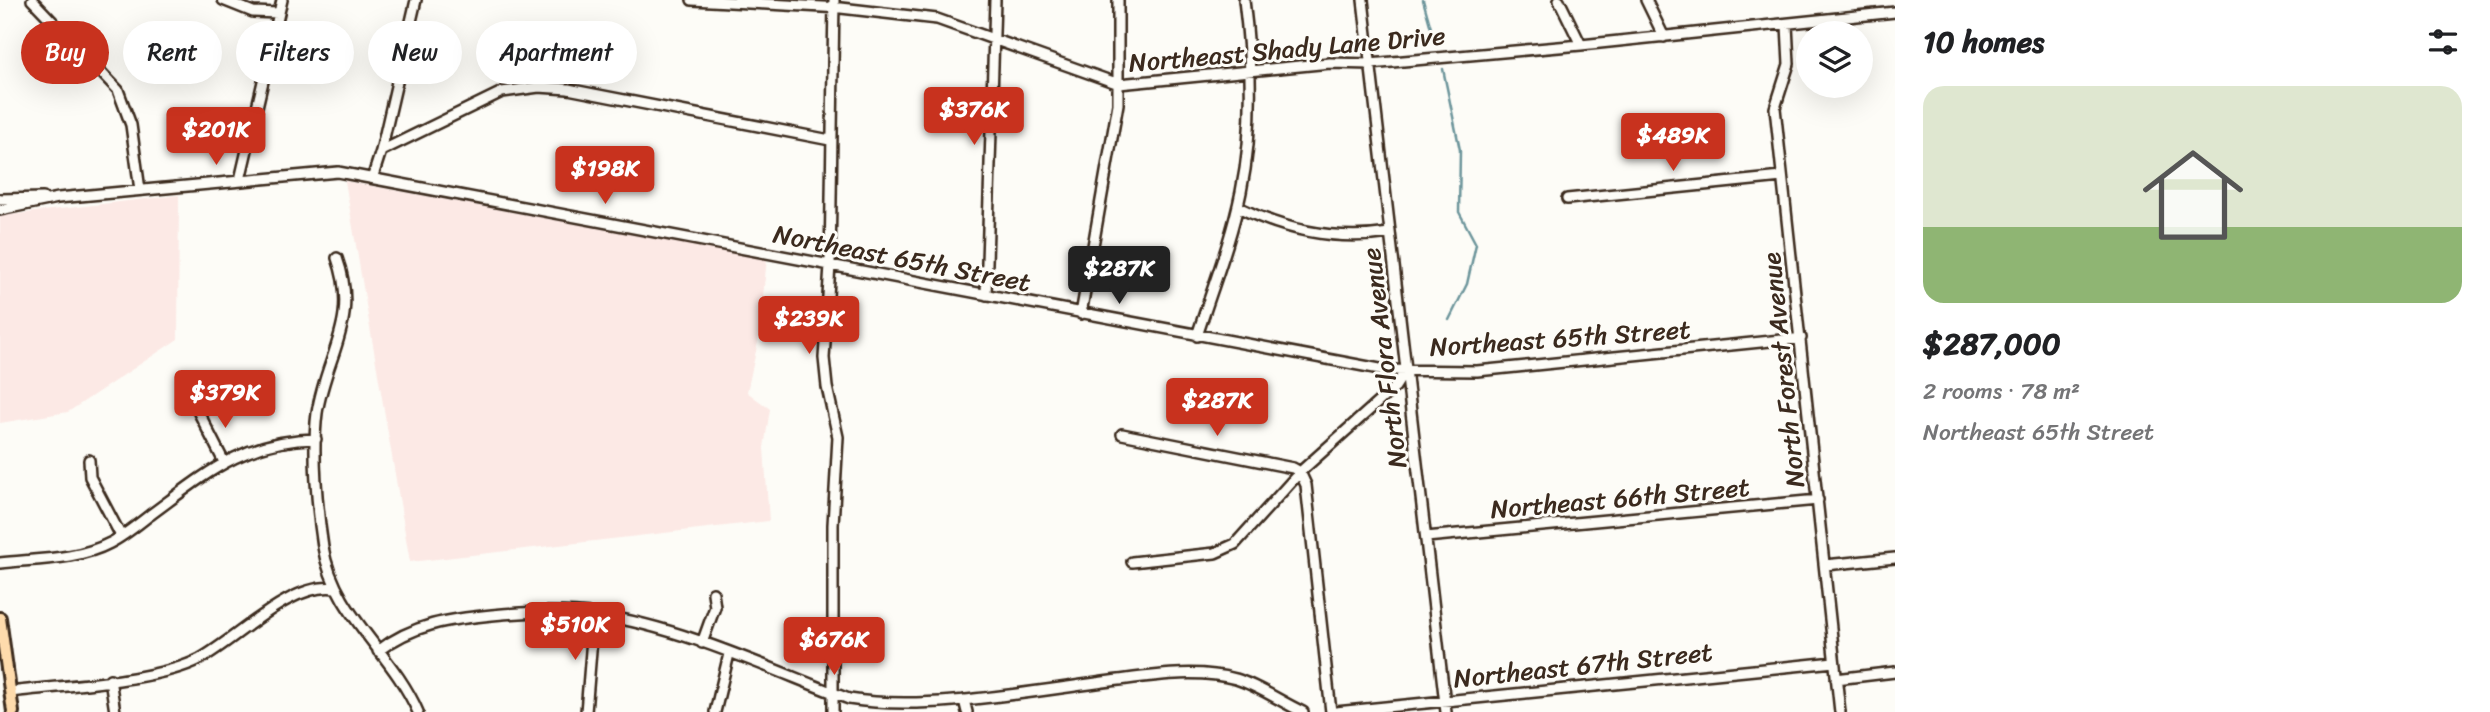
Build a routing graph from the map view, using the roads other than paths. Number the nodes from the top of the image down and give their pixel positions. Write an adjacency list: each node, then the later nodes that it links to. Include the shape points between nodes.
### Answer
1 (32, 0): 27 (street, via 118,90 131,125)
2 (223, 0): 14 (street, via 253,12)
3 (282, 0): 14 (street)
4 (416, 0): 23 (street)
5 (692, 0): 12 (street, Northeast Shady Lane Drive)
6 (995, 0): 17 (street)
7 (1118, 0): 21 (street)
8 (1244, 0): 20 (street)
9 (1363, 0): 19 (street, North Flora Avenue)
10 (1559, 0): 18 (street)
11 (1646, 0): 16 (street)
12 (834, 4): 17 (street, Northeast Shady Lane Drive, via 937,19); 22 (street)
13 (1895, 12): 15 (street, Northeast Shady Lane Drive)
14 (278, 13): 26 (street)
15 (1787, 25): 16 (street, Northeast Shady Lane Drive); 25 (street, North Forest Avenue, via 1789,64 1775,108)
16 (1664, 37): 18 (street, Northeast Shady Lane Drive)
17 (993, 39): 21 (street, Northeast Shady Lane Drive); 36 (street)
18 (1581, 45): 19 (street, Northeast Shady Lane Drive)
19 (1370, 64): 20 (street, Northeast Shady Lane Drive); 33 (street, North Flora Avenue)
20 (1252, 70): 21 (street, Northeast Shady Lane Drive); 31 (street)
21 (1119, 84): 37 (street)
22 (830, 140): 23 (street, via 568,89 539,88 502,92); 35 (street)
23 (381, 151): 24 (street)
24 (373, 177): 26 (street, Northeast 65th Street, via 338,172); 35 (street, Northeast 65th Street)
25 (1782, 177): 30 (street); 39 (street, North Forest Avenue)
26 (240, 180): 27 (street, Northeast 65th Street)
27 (140, 190): 28 (street, Northeast 65th Street)
28 (58, 198): 29 (street); 32 (street)
29 (0, 199)
30 (1567, 199)
31 (1238, 207): 33 (street, via 1271,222 1315,233 1361,237); 38 (street)
32 (0, 210)
33 (1390, 233): 40 (street, North Flora Avenue)
34 (337, 258): 43 (street, via 344,285 343,331 319,401)
35 (830, 265): 36 (street, Northeast 65th Street); 66 (street, via 825,373 838,438 832,545)
36 (986, 295): 37 (street, Northeast 65th Street)
37 (1081, 314): 38 (street, Northeast 65th Street)
38 (1197, 336): 40 (street, Northeast 65th Street)
39 (1801, 338): 40 (street, Northeast 65th Street, via 1477,371); 47 (street, North Forest Avenue)
40 (1406, 370): 46 (street, via 1395,387); 49 (street, North Flora Avenue)
41 (199, 413): 45 (street)
42 (1122, 434): 46 (street)
43 (316, 439): 45 (street, via 271,443); 54 (street, via 323,549)
44 (89, 460): 48 (street, via 90,477)
45 (224, 462): 48 (street)
46 (1300, 472): 51 (street, via 1230,547 1215,553); 77 (street, via 1306,485)
47 (1818, 500): 49 (street, Northeast 66th Street); 53 (street, North Forest Avenue)
48 (121, 536): 52 (street, via 84,553)
49 (1426, 537): 68 (street, North Flora Avenue)
50 (1895, 558): 53 (street)
51 (1132, 562)
52 (0, 563)
53 (1825, 565): 61 (street, North Forest Avenue)
54 (335, 588): 59 (street); 63 (street, via 288,601 212,652 179,668)
55 (713, 593): 58 (street, via 715,607)
56 (594, 614): 58 (street); 59 (street, via 539,611 427,624); 72 (street)
57 (0, 618): 65 (main road)
58 (702, 643): 60 (street)
59 (378, 650): 71 (street)
60 (729, 654): 66 (street); 73 (street)
61 (1834, 662): 64 (street, North Forest Avenue); 68 (street, Northeast 67th Street)
62 (1895, 672): 64 (street)
63 (110, 679): 65 (street); 70 (street)
64 (1836, 679): 80 (street, North Forest Avenue)
65 (11, 692): 69 (main road)
66 (833, 693): 67 (street, via 893,706); 74 (street)
67 (964, 700): 75 (street); 76 (street, via 1197,674 1238,680)
68 (1445, 700): 78 (street, Northeast 67th Street); 79 (street, North Flora Avenue)
69 (13, 712)
70 (115, 712)
71 (418, 712)
72 (586, 712)
73 (715, 712)
74 (833, 712)
75 (967, 712)
76 (1303, 712)
77 (1331, 712)
78 (1336, 712)
79 (1446, 712)
80 (1840, 712)

